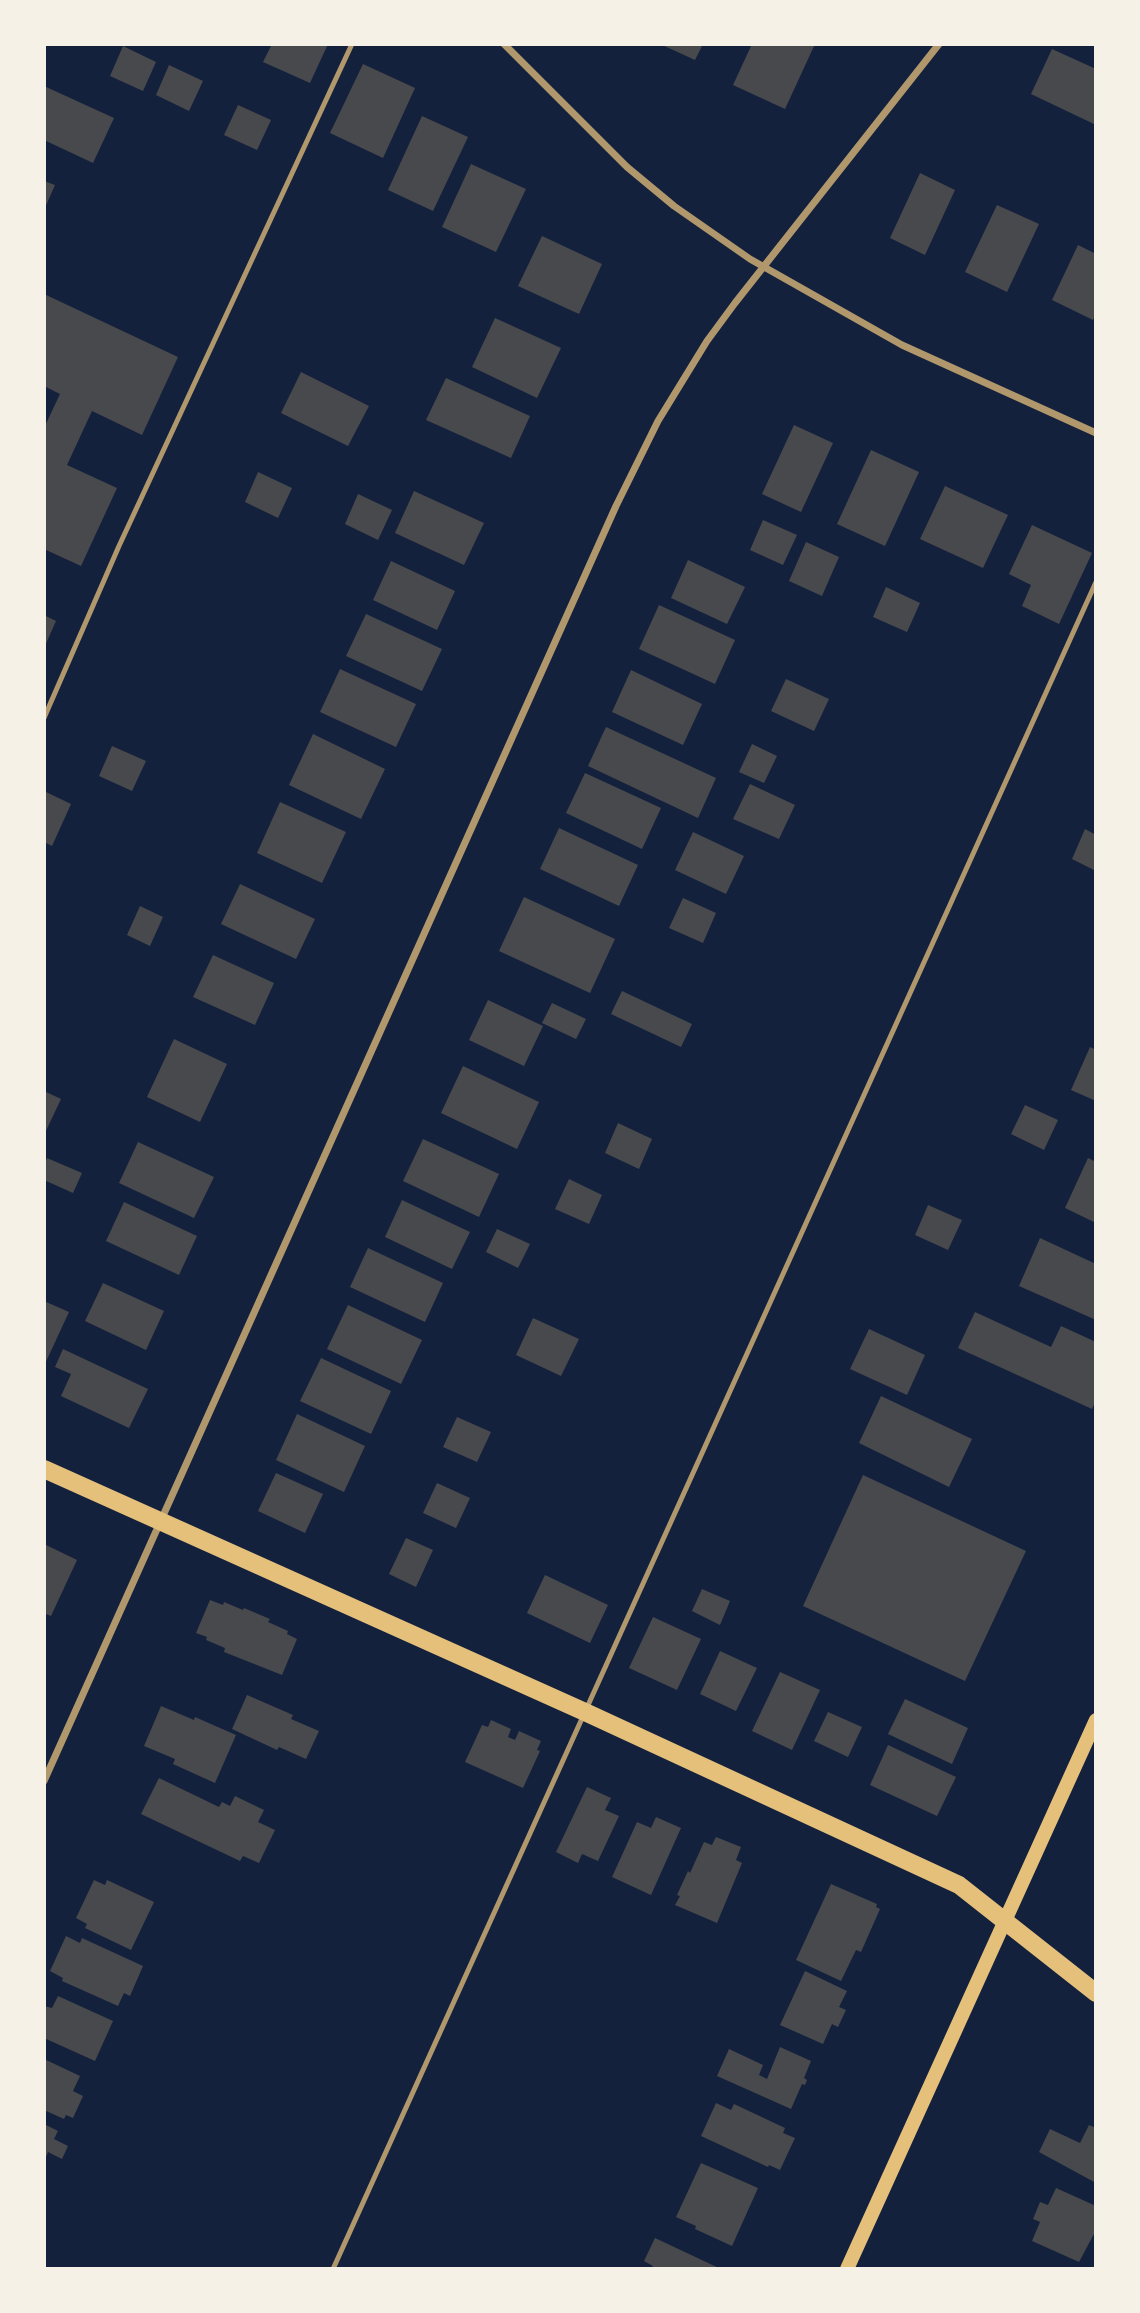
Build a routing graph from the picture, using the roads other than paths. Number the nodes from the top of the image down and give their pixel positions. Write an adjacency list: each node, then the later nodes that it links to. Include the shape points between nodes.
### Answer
1 (352, 44): 7 (lane)
2 (504, 44): 4 (street, via 627,167)
3 (939, 44): 4 (street)
4 (763, 268): 5 (street, via 902,345); 9 (street, via 680,384 625,486)
5 (1096, 433)
6 (1096, 582): 10 (lane)
7 (44, 718)
8 (44, 1469): 9 (main road)
9 (160, 1522): 10 (main road); 12 (street)
10 (585, 1712): 13 (main road, via 959,1885); 15 (lane)
11 (1096, 1720): 13 (main road)
12 (44, 1781)
13 (1005, 1920): 14 (main road); 16 (main road)
14 (1096, 1993)
15 (333, 2269)
16 (846, 2269)

